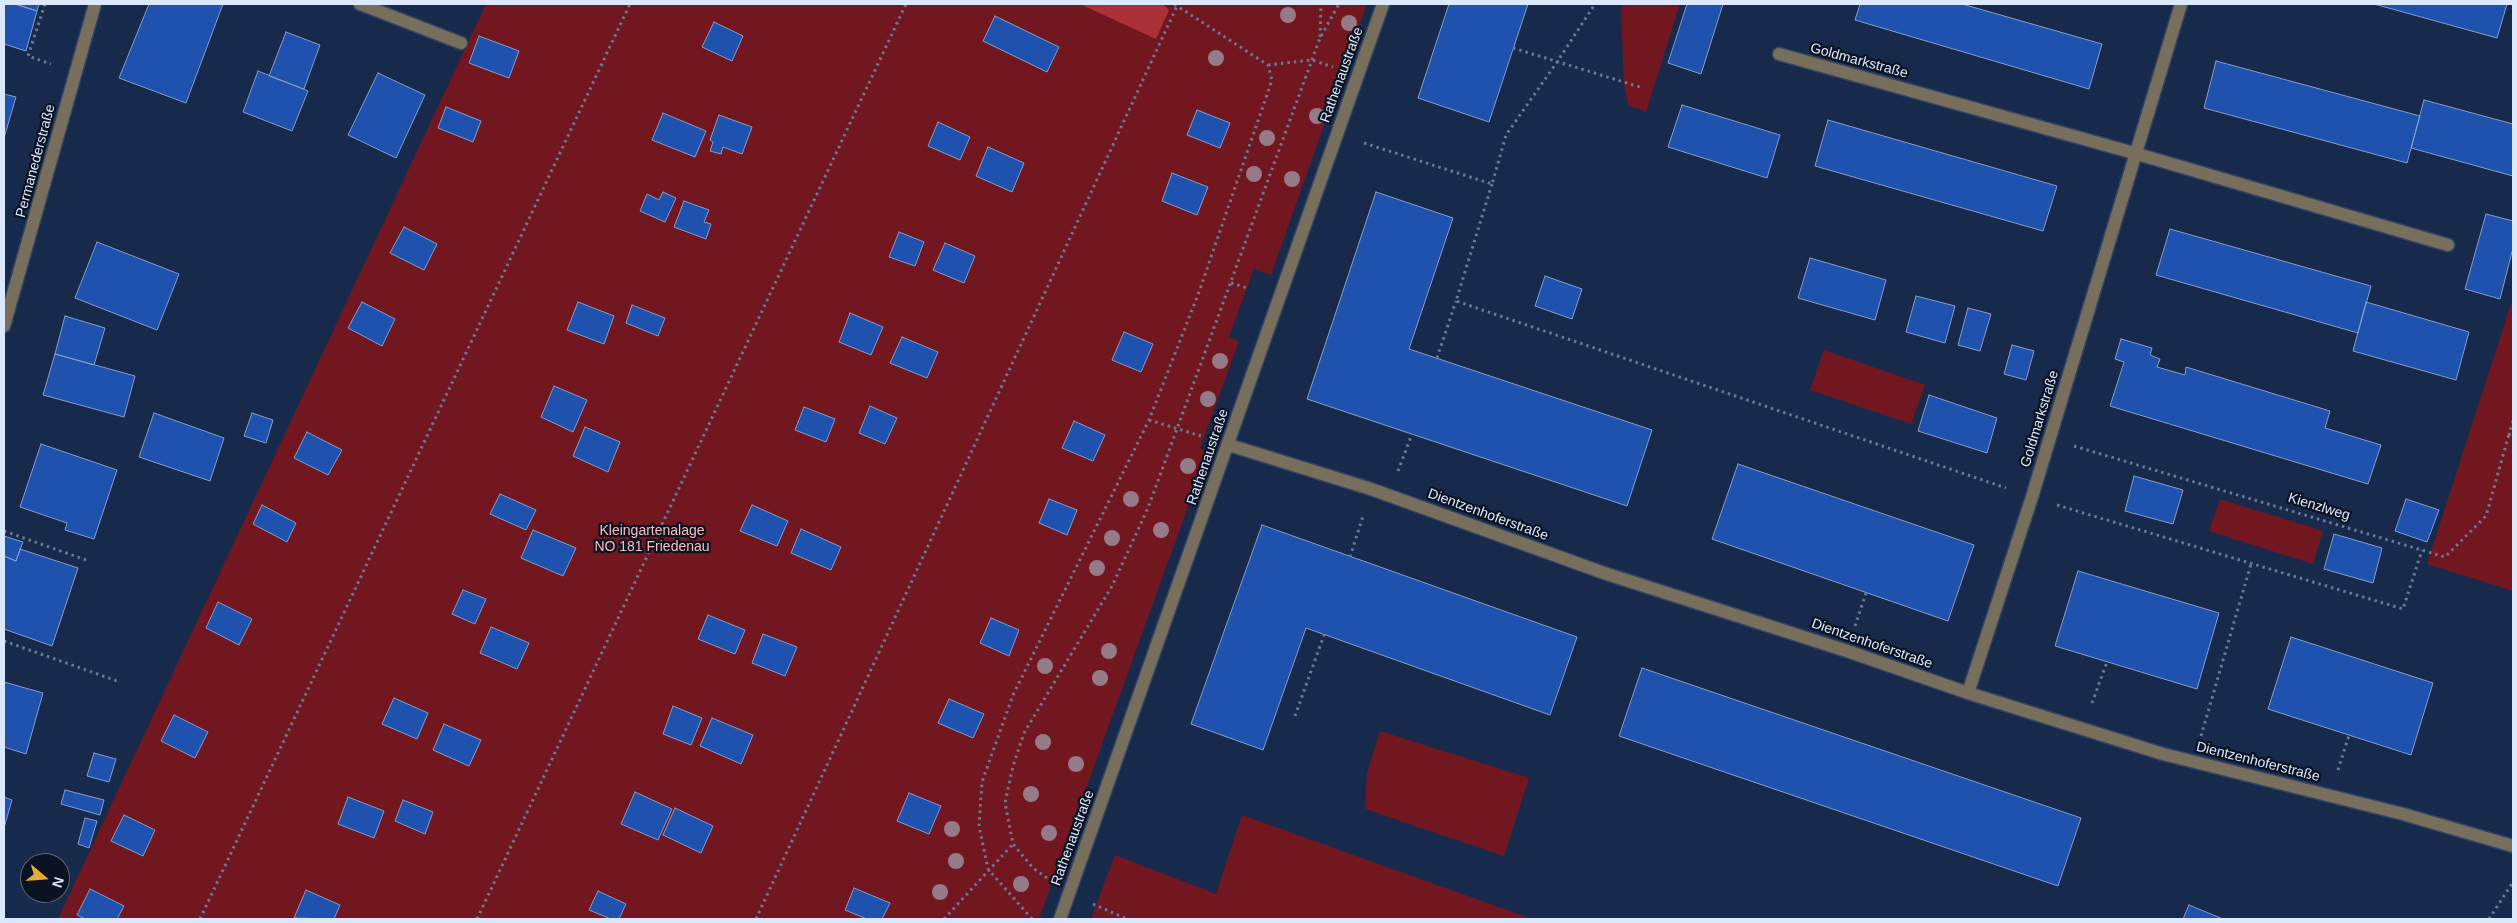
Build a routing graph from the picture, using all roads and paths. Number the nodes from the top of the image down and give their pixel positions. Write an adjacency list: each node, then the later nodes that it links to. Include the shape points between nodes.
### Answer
1 (45, 4): 19 (path, via 28,56)
2 (95, 4): 19 (street, Permanederstraße)
3 (360, 4): 13 (street)
4 (630, 4): 62 (path)
5 (906, 4): 63 (path)
6 (1321, 4): 12 (path)
7 (1339, 4): 12 (path)
8 (1383, 4): 21 (street, Rathenaustraße)
9 (1595, 4): 17 (path)
10 (2181, 4): 22 (street, Goldmarkstraße)
11 (1176, 5): 18 (path); 64 (path)
12 (1320, 38): 16 (path)
13 (461, 43)
14 (1514, 48): 17 (path)
15 (1779, 54): 22 (street, Goldmarkstraße)
16 (1312, 60): 18 (path); 25 (path)
17 (1557, 62): 20 (path); 23 (path, via 1506,135)
18 (1268, 65): 30 (path, via 1272,80 1266,99 1199,292)
19 (76, 73): 28 (street, Permanederstraße)
20 (1640, 87)
21 (1337, 134): 23 (path); 36 (street, Rathenaustraße)
22 (2134, 153): 24 (street, Goldmarkstraße); 35 (street, Goldmarkstraße)
23 (1492, 184): 27 (path)
24 (2448, 245)
25 (1231, 283): 26 (path); 32 (path)
26 (1247, 288)
27 (1456, 301): 29 (path); 39 (path)
28 (4, 326)
29 (1437, 358)
30 (1149, 420): 32 (path); 59 (path, via 1014,695 997,738 982,782 979,826)
31 (2513, 421): 34 (path)
32 (1178, 429): 57 (path, via 1148,508 1112,586 1024,733 1013,766 1006,804)
33 (1412, 434): 38 (path)
34 (2511, 436): 41 (path, Kienzlweg, via 2486,516 2445,556)
35 (2049, 439): 39 (street, Goldmarkstraße); 41 (path, Kienzlweg)
36 (1229, 445): 37 (street, Dientzenhoferstraße); 61 (street, Rathenaustraße)
37 (1371, 489): 38 (street, Dientzenhoferstraße); 42 (path)
38 (1389, 496): 48 (street, Dientzenhoferstraße, via 1604,573)
39 (2032, 497): 44 (path); 51 (street, Goldmarkstraße)
40 (4, 531): 43 (path)
41 (2422, 550): 44 (path, via 2403,609)
42 (1350, 557)
43 (86, 560)
44 (2251, 564): 55 (path)
45 (1866, 593): 48 (path)
46 (1324, 635): 52 (path)
47 (4, 641): 50 (path)
48 (1847, 650): 51 (street, Dientzenhoferstraße)
49 (2108, 662): 53 (path)
50 (117, 681)
51 (1968, 693): 53 (street, Dientzenhoferstraße)
52 (1295, 716)
53 (2083, 729): 55 (street, Dientzenhoferstraße)
54 (2350, 735): 56 (path)
55 (2193, 762): 56 (street, Dientzenhoferstraße)
56 (2330, 796): 58 (street, Dientzenhoferstraße)
57 (1013, 844): 59 (path); 61 (path, via 1033,868)
58 (2513, 846)
59 (988, 869): 65 (path); 66 (path)
60 (2513, 882): 69 (path)
61 (1070, 894): 67 (street, Rathenaustraße); 68 (path)
62 (200, 919)
63 (477, 919)
64 (756, 919)
65 (944, 919)
66 (1032, 919)
67 (1060, 919)
68 (1126, 919)
69 (2489, 919)

